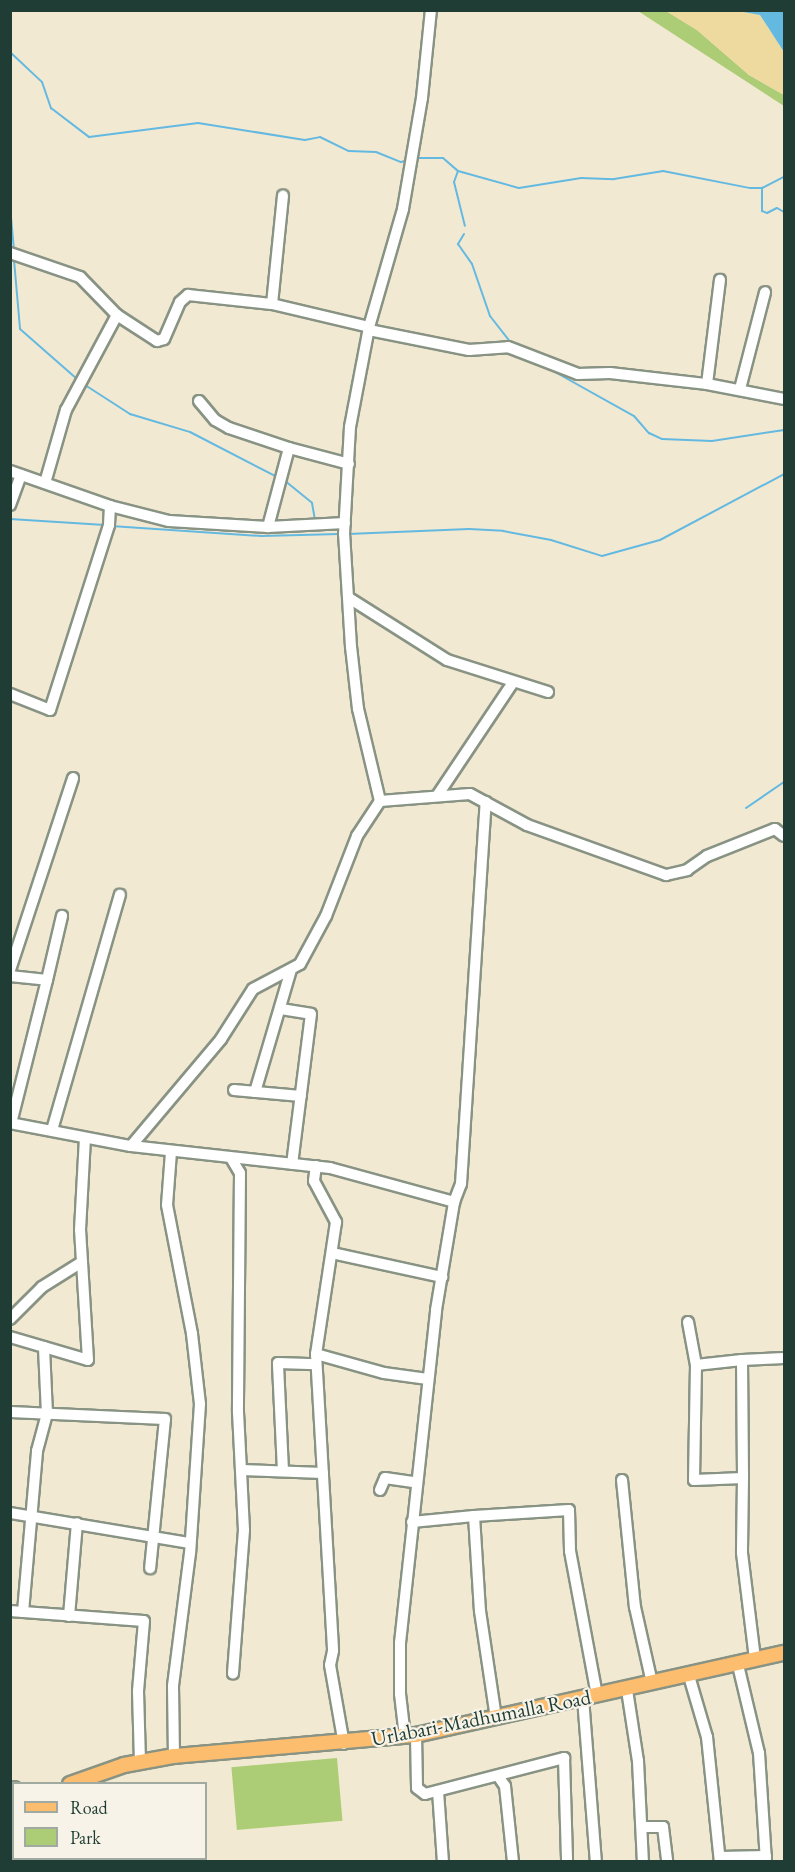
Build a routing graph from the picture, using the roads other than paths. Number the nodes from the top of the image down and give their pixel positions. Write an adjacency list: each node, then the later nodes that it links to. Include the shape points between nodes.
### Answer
1 (431, 10): 8 (street, via 422,98 403,209)
2 (283, 196): 6 (street)
3 (10, 253): 7 (street, via 80,277)
4 (720, 280): 9 (street)
5 (765, 292): 10 (street)
6 (272, 304): 7 (street, via 188,295 180,302 164,339 157,340); 8 (street)
7 (117, 315): 16 (street, via 66,410)
8 (369, 329): 9 (street, via 469,350 508,347 578,374 610,373); 14 (street, via 350,427)
9 (707, 384): 10 (street)
10 (740, 389): 11 (street)
11 (784, 399)
12 (199, 401): 13 (street, via 215,420 229,428)
13 (289, 448): 14 (street); 20 (street)
14 (349, 464): 19 (street)
15 (16, 473): 16 (street); 17 (street)
16 (45, 483): 18 (street)
17 (10, 505)
18 (110, 506): 20 (street, via 169,521); 24 (street, via 109,525 50,710)
19 (345, 523): 20 (street); 21 (street)
20 (268, 527)
21 (349, 598): 22 (street, via 447,660); 27 (street, via 358,709)
22 (512, 684): 23 (street); 26 (street)
23 (548, 692)
24 (10, 694)
25 (73, 778): 33 (street)
26 (437, 796): 27 (street); 28 (street, via 470,794)
27 (380, 801): 32 (street, via 357,836 326,916 300,964)
28 (486, 802): 29 (street, via 527,825 666,875 687,870 707,856 775,829); 48 (street, via 462,1169)
29 (784, 836)
30 (120, 895): 41 (street)
31 (62, 916): 35 (street)
32 (291, 969): 36 (street); 43 (street, via 253,989 220,1039)
33 (10, 970)
34 (10, 976): 35 (street)
35 (47, 980): 40 (street)
36 (281, 1009): 38 (street); 39 (street, via 311,1014)
37 (234, 1090): 38 (street)
38 (255, 1092): 39 (street)
39 (301, 1096): 46 (street)
40 (11, 1123): 41 (street)
41 (52, 1130): 42 (street)
42 (85, 1138): 43 (street); 50 (street)
43 (131, 1146): 44 (street)
44 (171, 1152): 45 (street); 76 (street, via 167,1205 192,1334 200,1404)
45 (231, 1158): 46 (street); 63 (street, via 240,1173 238,1412)
46 (292, 1164): 47 (street)
47 (316, 1166): 48 (street); 49 (street, via 314,1181 336,1222)
48 (454, 1202): 51 (street)
49 (332, 1253): 51 (street); 57 (street)
50 (82, 1262): 52 (street, via 42,1287); 55 (street, via 88,1360)
51 (442, 1276): 60 (street)
52 (10, 1319)
53 (688, 1322): 59 (street)
54 (10, 1337): 55 (street)
55 (44, 1347): 62 (street)
56 (784, 1358): 58 (street)
57 (316, 1359): 60 (street); 64 (street, via 278,1363); 65 (street)
58 (742, 1360): 59 (street); 66 (street)
59 (696, 1365): 66 (street, via 694,1480)
60 (428, 1379): 68 (street)
61 (10, 1412): 62 (street)
62 (47, 1414): 71 (street, via 37,1451); 75 (street, via 165,1419)
63 (242, 1470): 64 (street); 84 (street, via 242,1572)
64 (283, 1471): 65 (street)
65 (323, 1473): 91 (street, via 333,1651 330,1665)
66 (743, 1479): 82 (street, via 742,1553)
67 (622, 1480): 86 (street, via 635,1607)
68 (415, 1482): 69 (street, via 386,1478); 73 (street)
69 (380, 1490)
70 (10, 1513): 71 (street)
71 (34, 1516): 74 (street); 79 (street)
72 (474, 1516): 73 (street); 88 (street, via 568,1510); 89 (street, via 480,1611)
73 (412, 1522): 90 (street, via 400,1642 400,1694)
74 (77, 1523): 75 (street); 80 (street)
75 (153, 1536): 76 (street); 77 (street)
76 (190, 1543): 92 (street, via 173,1686)
77 (150, 1568)
78 (10, 1611): 79 (street)
79 (23, 1612): 80 (street)
80 (69, 1616): 93 (street, via 144,1621 138,1691)
81 (784, 1653): 82 (main road, Urlabari-Madhumalla Road)
82 (755, 1659): 83 (main road, Urlabari-Madhumalla Road)
83 (738, 1665): 85 (main road, Urlabari-Madhumalla Road); 99 (street, via 759,1753)
84 (233, 1674)
85 (689, 1676): 86 (main road, Urlabari-Madhumalla Road); 98 (street, via 707,1737)
86 (652, 1683): 87 (main road, Urlabari-Madhumalla Road)
87 (627, 1690): 88 (main road, Urlabari-Madhumalla Road); 97 (street)
88 (590, 1697): 89 (main road, Urlabari-Madhumalla Road); 103 (street)
89 (495, 1718): 90 (main road, Urlabari-Madhumalla Road)
90 (410, 1736): 91 (main road, Urlabari-Madhumalla Road); 96 (street, via 417,1788 425,1794)
91 (344, 1744): 92 (main road, Urlabari-Madhumalla Road)
92 (174, 1756): 93 (main road, Urlabari-Madhumalla Road)
93 (140, 1761): 95 (main road, Urlabari-Madhumalla Road)
94 (498, 1776): 96 (street); 101 (street, via 505,1786); 102 (street, via 564,1758)
95 (76, 1782)
96 (438, 1791): 100 (street)
97 (643, 1827): 104 (street); 105 (street, via 663,1827)
98 (720, 1859): 99 (street)
99 (766, 1859)
100 (443, 1862)
101 (513, 1862)
102 (567, 1862)
103 (596, 1862)
104 (643, 1862)
105 (667, 1862)

